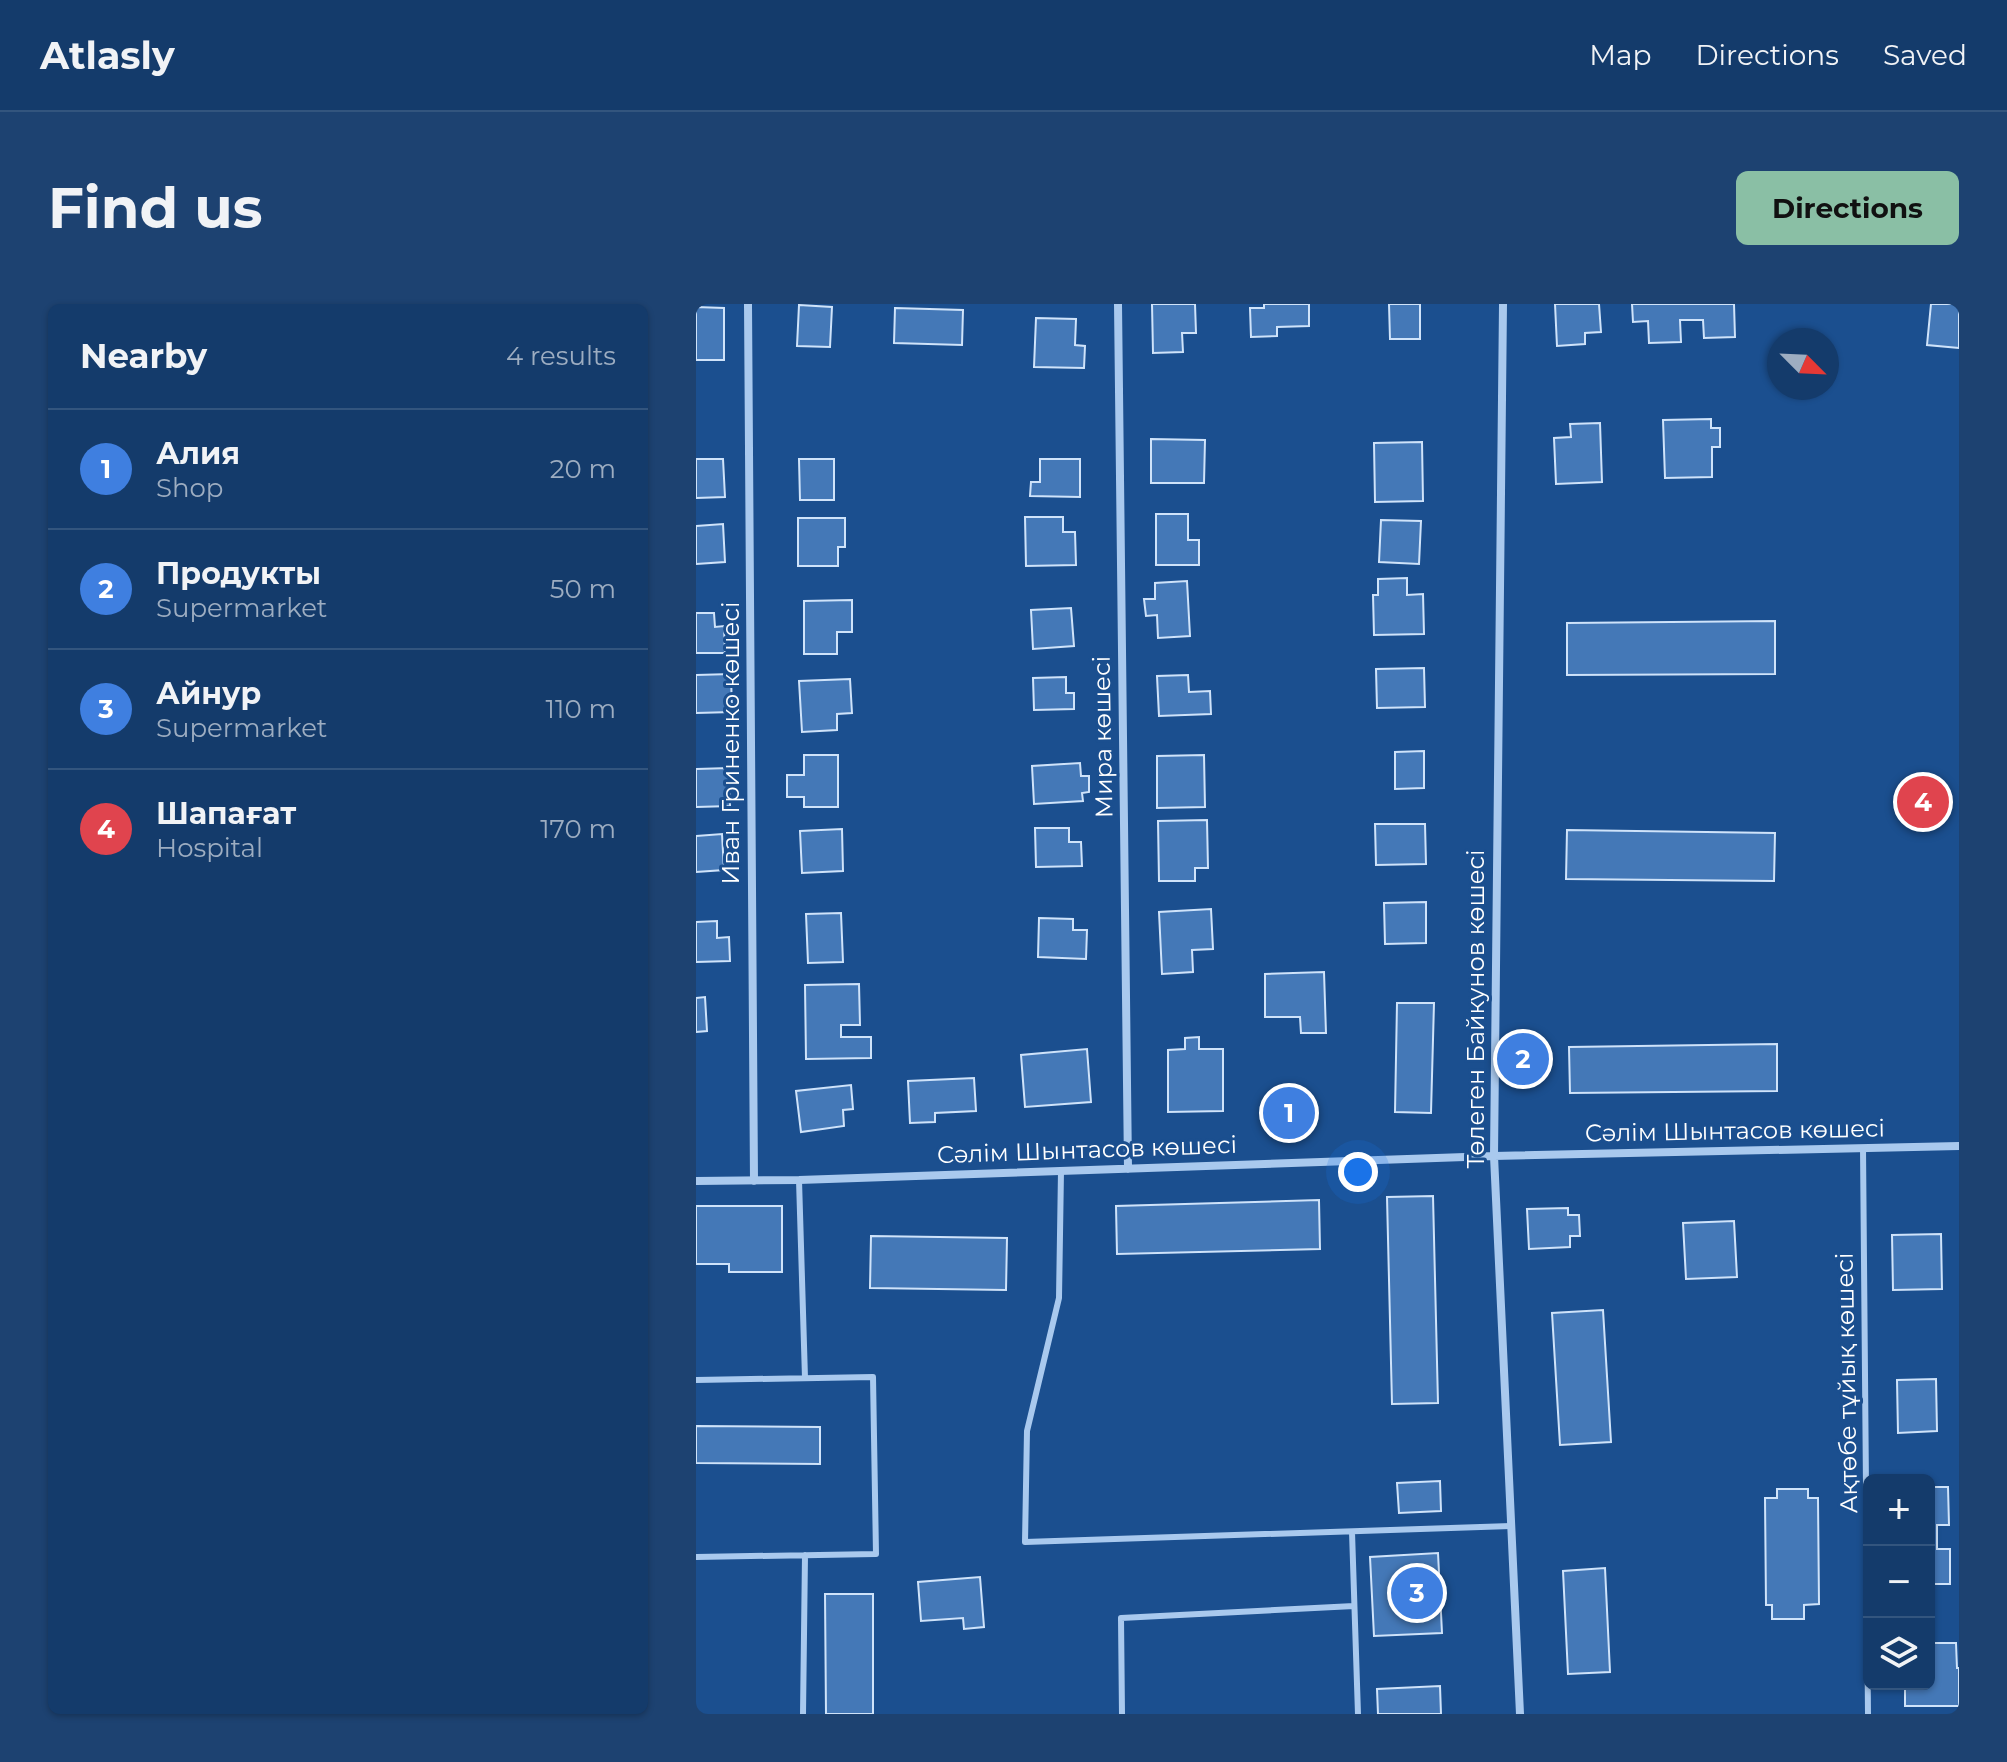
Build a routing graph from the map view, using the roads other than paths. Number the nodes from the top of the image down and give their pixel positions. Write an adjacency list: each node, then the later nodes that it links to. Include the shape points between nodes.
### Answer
1 (748, 304): 11 (street, Иван Гриненко көшесі)
2 (1118, 304): 7 (street, Мира көшесі)
3 (1503, 304): 6 (street, Төлеген Байкунов көшесі)
4 (1959, 1146): 5 (street, Сәлім Шынтасов көшесі)
5 (1863, 1148): 6 (street, Сәлім Шынтасов көшесі); 23 (lane, Ақтөбе тұйық көшесі)
6 (1494, 1156): 7 (street, Сәлім Шынтасов көшесі); 14 (street, Төлеген Байкунов көшесі)
7 (1128, 1169): 8 (street, Сәлім Шынтасов көшесі)
8 (1061, 1171): 9 (street, Сәлім Шынтасов көшесі); 15 (lane, via 1059,1298 1027,1431 1025,1542)
9 (799, 1180): 11 (street, Сәлім Шынтасов көшесі); 12 (lane)
10 (696, 1181): 11 (street, Сәлім Шынтасов көшесі)
11 (754, 1181)
12 (805, 1378): 13 (lane); 16 (lane, via 873,1377 876,1554)
13 (696, 1380)
14 (1511, 1526): 15 (lane); 22 (street, Төлеген Байкунов көшесі)
15 (1352, 1532): 18 (lane)
16 (805, 1555): 17 (lane); 19 (lane)
17 (696, 1557)
18 (1354, 1606): 20 (lane, via 1121,1618); 21 (lane)
19 (803, 1714)
20 (1122, 1714)
21 (1358, 1714)
22 (1520, 1714)
23 (1868, 1714)

